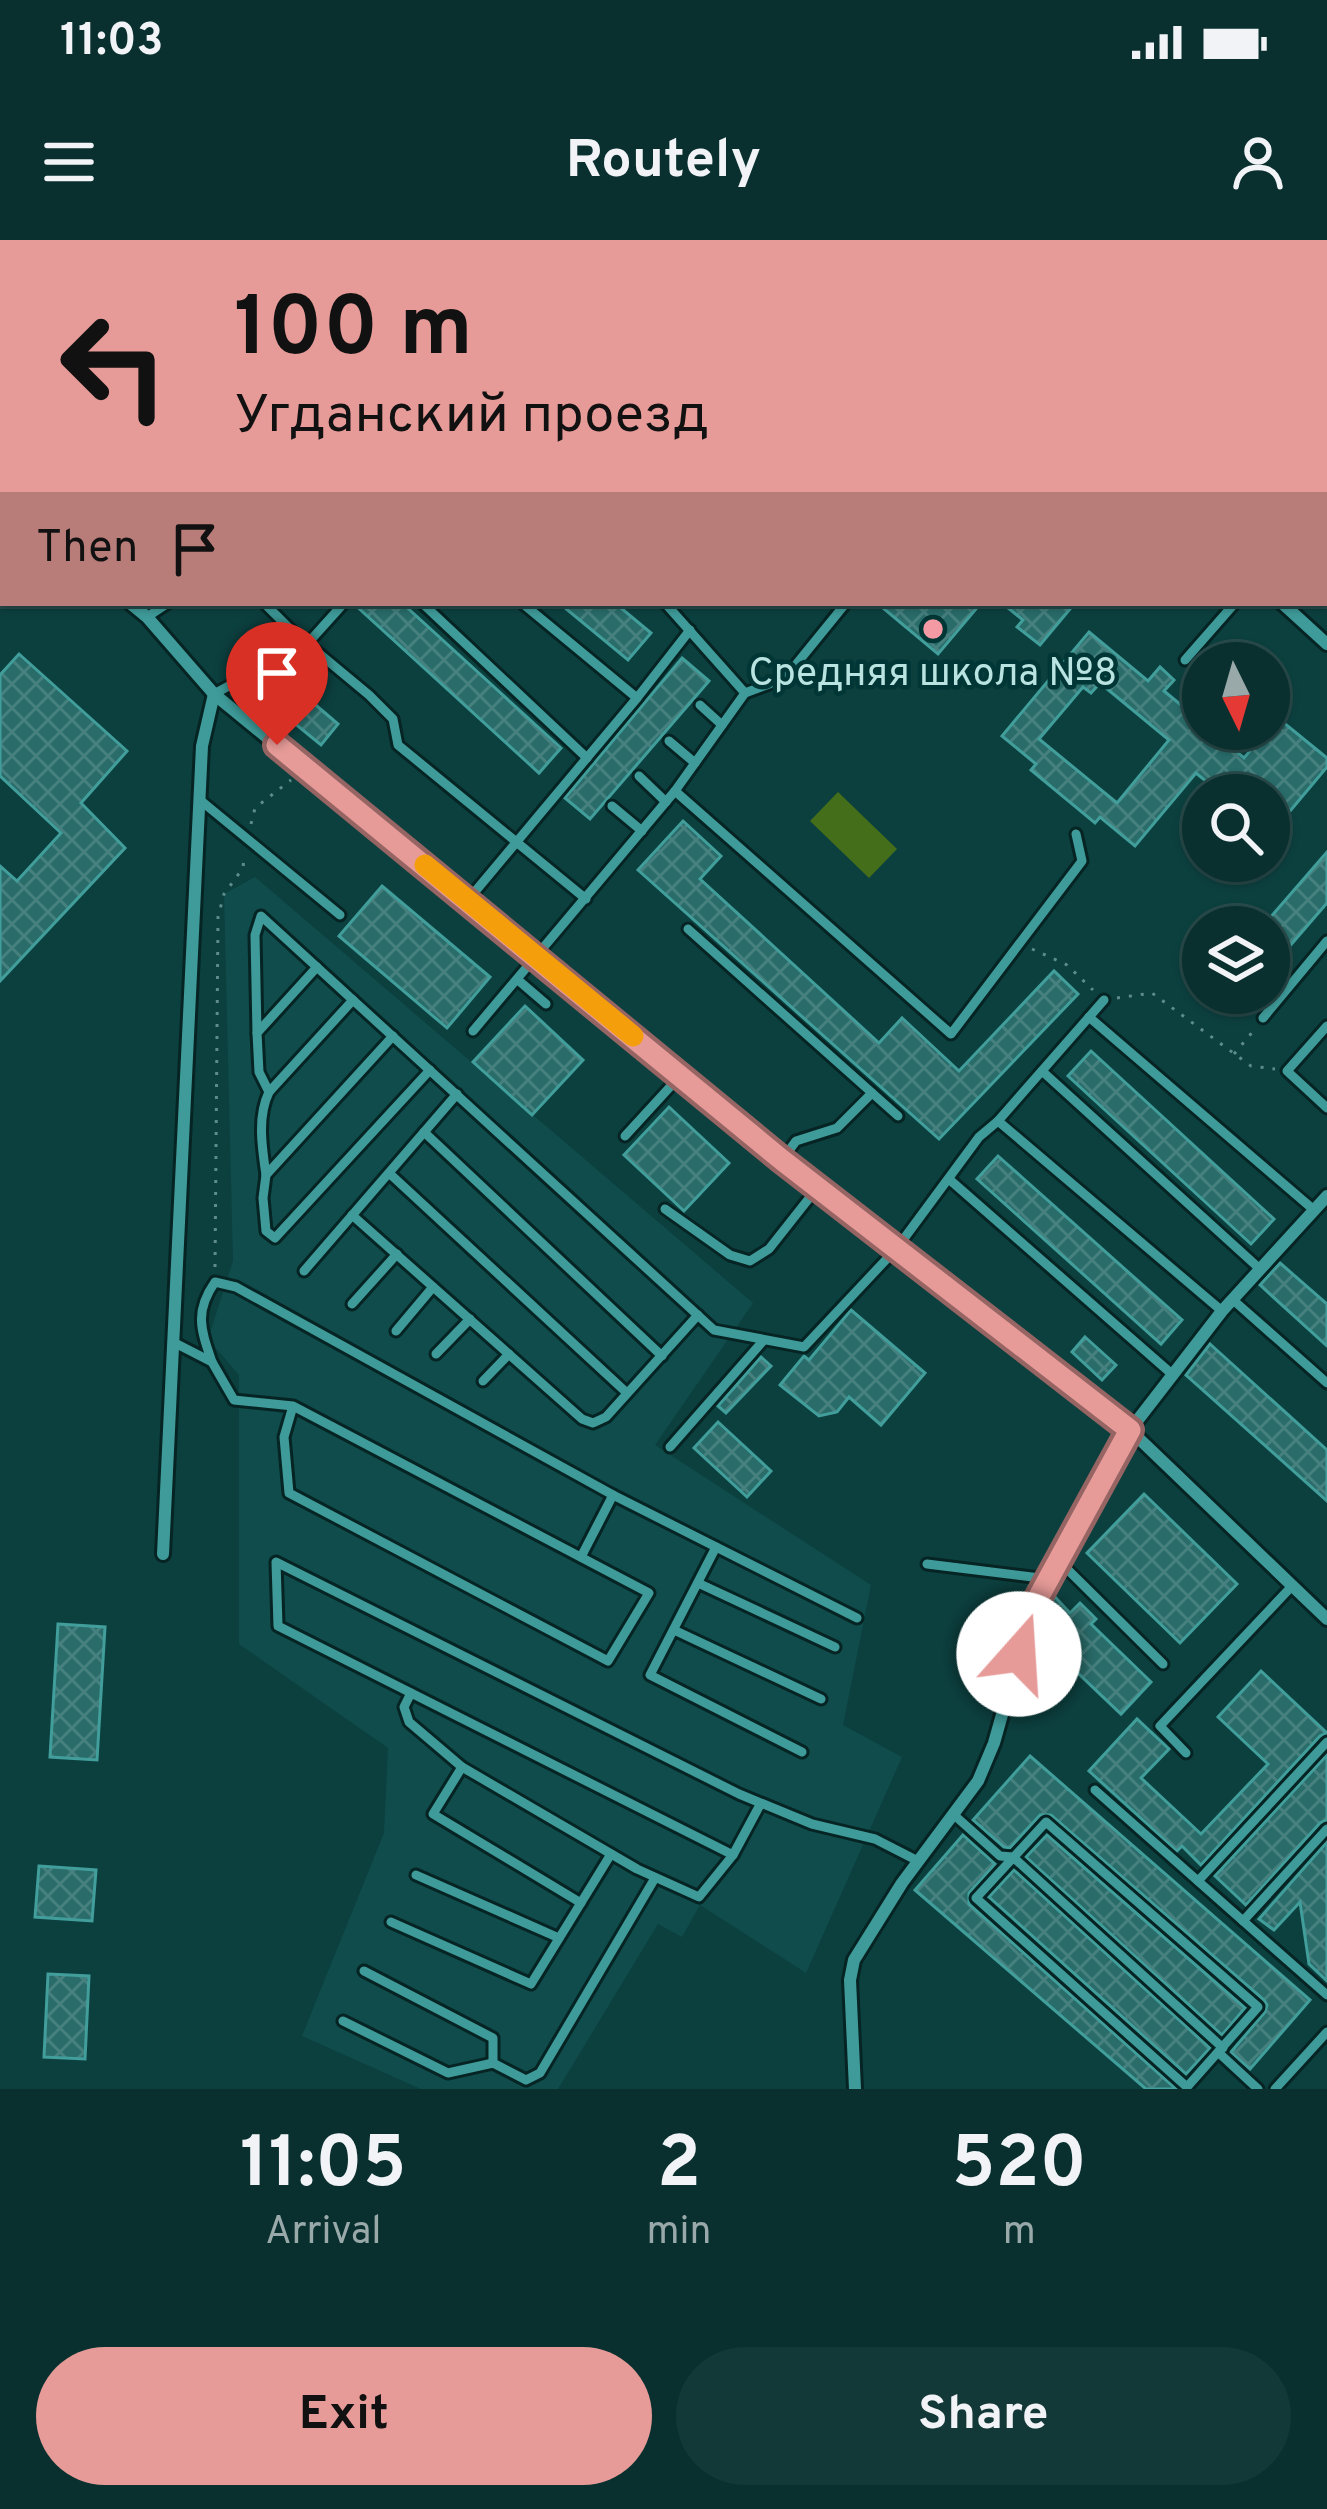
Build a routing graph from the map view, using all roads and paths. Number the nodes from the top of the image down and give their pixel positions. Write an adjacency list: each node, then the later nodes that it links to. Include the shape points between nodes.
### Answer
1 (134, 606): 11 (street)
2 (164, 606): 11 (lane)
3 (267, 606): 15 (lane)
4 (341, 606): 15 (lane)
5 (425, 606): 22 (lane)
6 (526, 606): 18 (lane)
7 (668, 606): 12 (lane)
8 (844, 606): 16 (lane, via 785,678)
9 (1232, 606): 13 (lane)
10 (1285, 606): 14 (street)
11 (147, 617): 17 (street)
12 (690, 630): 16 (lane); 18 (lane)
13 (1201, 642)
14 (1326, 642)
15 (308, 644): 17 (lane); 33 (lane, via 393,719 398,745)
16 (745, 693): 20 (lane)
17 (214, 694): 24 (street); 27 (street)
18 (637, 698): 22 (lane)
19 (700, 705): 20 (lane)
20 (722, 725): 23 (lane)
21 (669, 741): 23 (lane)
22 (587, 758): 33 (lane)
23 (695, 763): 26 (lane)
24 (308, 771): 32 (path, via 255,808); 35 (street)
25 (639, 776): 28 (lane)
26 (675, 791): 28 (lane); 39 (lane, via 952,1034)
27 (200, 800): 32 (lane); 86 (street)
28 (666, 802): 30 (lane)
29 (612, 806): 30 (lane)
30 (642, 831): 34 (lane)
31 (1076, 834): 39 (lane, via 1082,862)
32 (247, 839): 36 (lane); 77 (path, via 243,868 218,917)
33 (516, 842): 34 (lane); 35 (lane)
34 (586, 899): 40 (lane)
35 (468, 900): 40 (street)
36 (340, 915)
37 (688, 929): 58 (lane)
38 (1327, 940): 47 (lane)
39 (1020, 944): 44 (path, via 1067,965)
40 (538, 958): 42 (lane); 56 (street)
41 (317, 967): 43 (lane); 50 (lane); 50 (lane, via 261,916)
42 (518, 980): 45 (lane); 49 (lane)
43 (353, 1000): 51 (lane); 57 (lane)
44 (1104, 1000): 46 (lane); 52 (path, via 1152,993)
45 (546, 1004)
46 (1089, 1017): 54 (lane); 70 (lane)
47 (1264, 1018): 52 (path)
48 (1327, 1026): 55 (lane)
49 (473, 1031)
50 (257, 1033): 57 (lane)
51 (393, 1036): 53 (lane); 67 (lane)
52 (1234, 1054): 55 (path, via 1251,1066)
53 (430, 1070): 59 (lane); 67 (lane, via 275,1238 266,1231)
54 (1042, 1071): 62 (lane); 75 (lane)
55 (1287, 1071): 60 (lane)
56 (680, 1076): 64 (lane); 65 (street)
57 (269, 1092): 67 (lane, via 262,1107)
58 (872, 1093): 61 (lane); 65 (lane, via 837,1128 796,1141)
59 (457, 1094): 63 (lane); 82 (lane)
60 (1327, 1108)
61 (898, 1116)
62 (998, 1121): 68 (lane); 81 (lane)
63 (424, 1132): 66 (lane); 89 (lane)
64 (625, 1136)
65 (782, 1160): 69 (street)
66 (389, 1172): 72 (lane); 94 (lane)
67 (266, 1175)
68 (950, 1180): 73 (lane); 91 (lane)
69 (818, 1187): 71 (lane, via 750,1261); 73 (street)
70 (1323, 1202): 75 (street)
71 (664, 1209)
72 (352, 1215): 74 (lane); 76 (lane)
73 (897, 1248): 85 (lane, via 804,1347); 96 (street)
74 (397, 1254): 78 (lane); 80 (lane)
75 (1260, 1269): 79 (street)
76 (304, 1271)
77 (215, 1282): 90 (lane, via 203,1299 201,1330); 98 (lane)
78 (433, 1286): 83 (lane); 84 (lane)
79 (1232, 1300): 81 (street); 93 (lane)
80 (352, 1304)
81 (1222, 1311): 91 (street)
82 (698, 1315): 85 (lane, via 714,1330); 89 (lane)
83 (470, 1319): 87 (lane); 88 (lane)
84 (395, 1331)
85 (763, 1340): 97 (lane)
86 (173, 1342): 90 (lane); 100 (street)
87 (436, 1354)
88 (509, 1354): 92 (lane); 94 (lane, via 593,1423)
89 (662, 1356): 94 (lane)
90 (212, 1362): 95 (lane, via 234,1400)
91 (1173, 1375): 96 (street)
92 (483, 1381)
93 (1327, 1383)
94 (627, 1393)
95 (293, 1406): 101 (lane); 101 (lane, via 284,1437 289,1492 608,1660 649,1593)
96 (1130, 1430): 102 (street); 106 (street)
97 (670, 1448)
98 (613, 1495): 99 (lane); 101 (lane)
99 (716, 1547): 105 (lane); 107 (lane)
100 (163, 1554)
101 (581, 1558)
102 (1058, 1560): 104 (street); 111 (lane)
103 (927, 1564): 104 (lane)
104 (1048, 1579): 120 (street, via 994,1743)
105 (698, 1582): 109 (lane); 110 (lane)
106 (1293, 1585): 108 (street); 116 (lane, via 1160,1726)
107 (857, 1618)
108 (1327, 1618)
109 (674, 1630): 113 (lane); 115 (lane, via 650,1676)
110 (835, 1647)
111 (1163, 1664)
112 (411, 1693): 117 (lane, via 404,1707 409,1722); 119 (lane, via 278,1626 276,1562); 123 (lane)
113 (821, 1699)
114 (1327, 1742): 128 (lane)
115 (802, 1752)
116 (1186, 1753)
117 (462, 1767): 122 (lane); 129 (lane, via 433,1814)
118 (1095, 1790): 128 (lane)
119 (760, 1803): 123 (lane); 125 (lane)
120 (953, 1814): 124 (lane, via 1000,1856); 125 (street)
121 (1327, 1829): 130 (lane)
122 (611, 1854): 127 (lane); 129 (lane)
123 (733, 1855): 127 (lane, via 699,1897)
124 (1013, 1857): 137 (lane); 137 (lane, via 1046,1822 1258,2007); 137 (lane, via 976,1898 1186,2087)
125 (918, 1861): 139 (street, via 854,1960)
126 (416, 1875): 132 (lane)
127 (655, 1877): 138 (lane, via 540,2073 526,2080)
128 (1198, 1881): 130 (lane)
129 (581, 1903): 132 (lane)
130 (1243, 1921): 134 (lane)
131 (391, 1922): 132 (lane, via 531,1984)
132 (559, 1938)
133 (364, 1971): 138 (lane, via 493,2038)
134 (1327, 1995)
135 (343, 2020): 138 (lane, via 448,2073)
136 (1327, 2032): 141 (lane)
137 (1221, 2050): 140 (lane)
138 (493, 2063)
139 (855, 2089)
140 (1258, 2089)
141 (1274, 2089)

